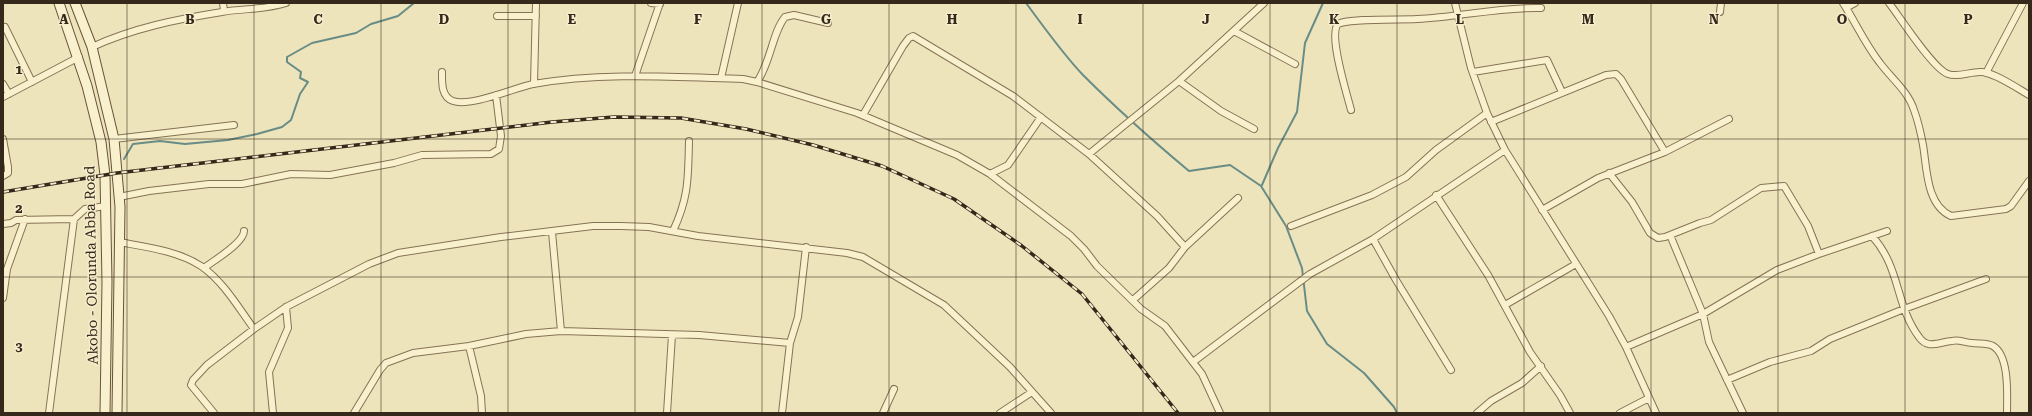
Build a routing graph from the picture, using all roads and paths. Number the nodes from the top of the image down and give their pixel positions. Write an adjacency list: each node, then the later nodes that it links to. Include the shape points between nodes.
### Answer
1 (59, 3): 26 (main road, Akobo - Olorunda Abba Road)
2 (75, 3): 25 (main road, Akobo - Olorunda Abba Road)
3 (223, 3): 17 (street)
4 (286, 3): 17 (street, via 258,10)
5 (536, 3): 21 (street)
6 (650, 3): 14 (street)
7 (738, 3): 32 (street)
8 (1264, 3): 24 (street)
9 (1455, 3): 19 (street)
10 (1720, 3): 18 (street)
11 (1855, 3): 15 (street)
12 (1889, 3): 30 (street, via 1939,68 1954,75)
13 (2023, 3): 30 (street)
14 (660, 4): 31 (street)
15 (1845, 5): 59 (street, via 1871,51 1906,94 1914,108 1927,176 1934,199 1943,212 1951,216 2006,209)
16 (1541, 8): 19 (street, via 1500,9)
17 (224, 12): 25 (street, via 166,22 124,33)
18 (1720, 12)
19 (1459, 15): 29 (street); 42 (street, via 1346,21 1338,24 1335,27 1335,41)
20 (497, 16): 21 (street)
21 (536, 16): 37 (street)
22 (828, 23): 35 (street, via 794,15 785,17 767,66)
23 (5, 27): 34 (street)
24 (1234, 31): 27 (street); 33 (street)
25 (92, 47): 51 (main road, Akobo - Olorunda Abba Road)
26 (78, 57): 34 (street); 61 (main road, Akobo - Olorunda Abba Road, via 99,137)
27 (1295, 64)
28 (442, 72): 39 (street, via 445,93 454,101)
29 (1473, 72): 38 (street, via 1547,60); 43 (street)
30 (1986, 73): 40 (street)
31 (634, 76): 32 (street); 37 (street)
32 (721, 78): 35 (street)
33 (1179, 81): 49 (street, via 1221,111); 55 (street)
34 (32, 82): 41 (street)
35 (757, 82): 44 (street)
36 (3, 84): 41 (street)
37 (534, 84): 39 (street)
38 (1562, 92): 47 (street); 54 (street, via 1606,75 1618,75)
39 (496, 95): 63 (street, via 502,136 499,149 491,154 422,155 386,165 330,175 291,174 242,184 209,184)
40 (2029, 95)
41 (6, 96)
42 (1351, 110)
43 (1487, 113): 47 (street); 70 (street, via 1436,150 1406,177 1372,195)
44 (863, 115): 45 (street, via 903,46 913,36 1013,96); 57 (street, via 957,154)
45 (1041, 116): 55 (street); 57 (street, via 1008,165)
46 (1729, 119): 54 (street)
47 (1491, 122): 53 (street)
48 (234, 125): 51 (street)
49 (1254, 129)
50 (3, 139): 58 (street, via 8,167 7,174)
51 (114, 139): 60 (main road, Akobo - Olorunda Abba Road)
52 (689, 141): 72 (street, via 686,197)
53 (1505, 150): 62 (street); 66 (street)
54 (1665, 152): 56 (street)
55 (1089, 154): 80 (street, via 1158,216)
56 (1609, 173): 66 (street); 75 (street, via 1632,202 1650,233 1658,238)
57 (990, 174): 87 (street, via 1071,236)
58 (3, 176)
59 (2029, 182)
60 (118, 184): 61 (main road); 63 (main road, Akobo - Olorunda Abba Road)
61 (106, 185): 65 (main road, Akobo - Olorunda Abba Road)
62 (1436, 195): 77 (street); 88 (street)
63 (119, 197): 78 (main road, Akobo - Olorunda Abba Road)
64 (1238, 198): 80 (street)
65 (106, 206): 68 (street, via 86,209); 106 (main road, Akobo - Olorunda Abba Road)
66 (1542, 210): 82 (street)
67 (25, 219): 68 (street); 69 (street); 84 (street)
68 (74, 219): 105 (street)
69 (3, 224)
70 (1291, 226)
71 (244, 231): 83 (street, via 238,242)
72 (673, 231): 74 (street, via 649,227 594,226); 79 (street)
73 (1886, 231): 76 (street)
74 (552, 232): 89 (street, via 398,253 370,264); 93 (street)
75 (1670, 236): 81 (street, via 1711,220 1761,188 1784,186 1808,226); 91 (street)
76 (1872, 236): 81 (street); 90 (street, via 1881,245 1891,264)
77 (1373, 239): 98 (street, via 1310,274); 100 (street)
78 (120, 242): 83 (street, via 170,252); 107 (main road, Akobo - Olorunda Abba Road)
79 (806, 247): 95 (street, via 798,317); 103 (street, via 847,252 863,257 944,305 1010,367)
80 (1185, 247): 87 (street, via 1169,268)
81 (1819, 254): 91 (street, via 1777,270)
82 (1576, 264): 88 (street); 97 (street)
83 (204, 268): 92 (street, via 220,283)
84 (5, 269): 86 (street)
85 (1986, 279): 90 (street)
86 (3, 298)
87 (1132, 300): 98 (street, via 1165,326)
88 (1505, 305): 99 (street, via 1530,352)
89 (286, 307): 92 (street); 109 (street, via 288,328 269,372)
90 (1904, 309): 101 (street, via 1830,339 1811,351 1770,362); 123 (street, via 1924,344 1959,340 1993,346 1998,351 2007,376)
91 (1703, 314): 97 (street); 101 (street, via 1709,342)
92 (254, 329): 108 (street, via 207,365 193,380 191,385)
93 (560, 331): 94 (street); 96 (street, via 526,334)
94 (672, 335): 95 (street, via 727,336); 112 (street)
95 (790, 343): 113 (street)
96 (469, 346): 110 (street, via 413,353 386,363); 111 (street, via 481,396)
97 (1626, 347): 104 (street)
98 (1193, 362): 117 (street, via 1202,374)
99 (1541, 366): 118 (street, via 1522,383 1491,401); 119 (street)
100 (1451, 370)
101 (1727, 380): 122 (street)
102 (894, 389): 114 (street)
103 (1032, 392): 115 (street); 116 (street)
104 (1649, 398): 120 (street); 121 (street)
105 (49, 413)
106 (105, 413)
107 (117, 413)
108 (214, 413)
109 (272, 413)
110 (354, 413)
111 (482, 413)
112 (667, 413)
113 (782, 413)
114 (883, 413)
115 (1000, 413)
116 (1051, 413)
117 (1220, 413)
118 (1477, 413)
119 (1570, 413)
120 (1620, 413)
121 (1656, 413)
122 (1743, 413)
123 (2007, 413)

